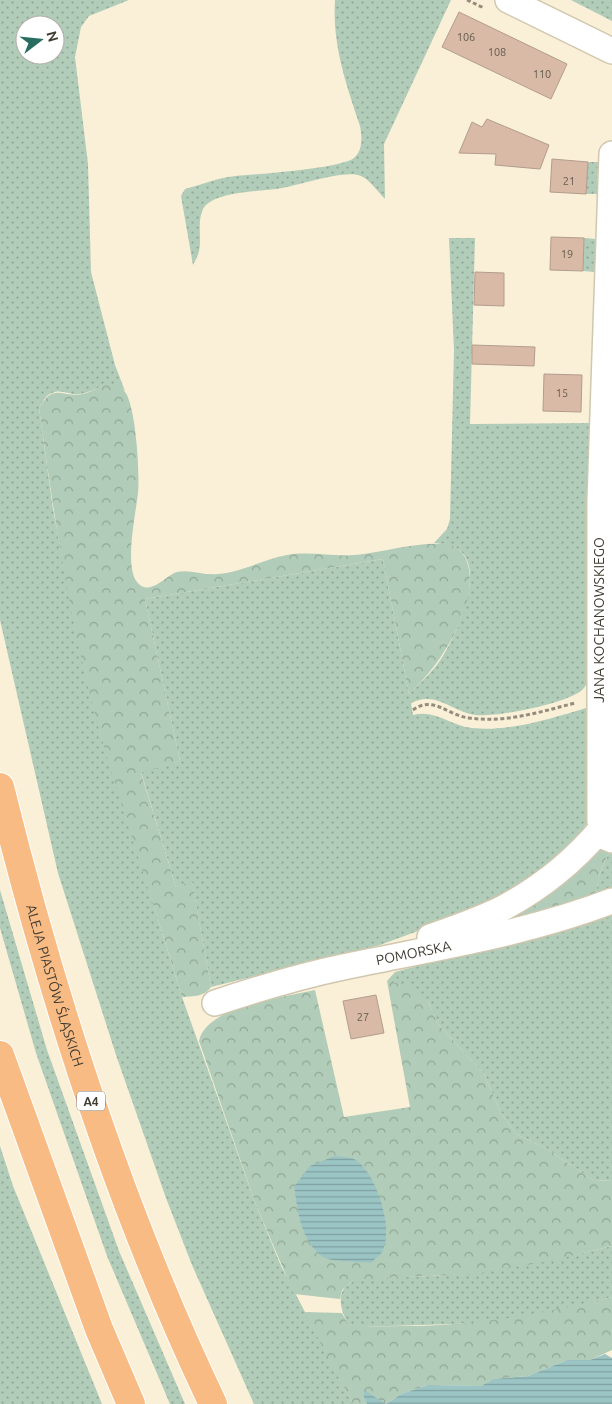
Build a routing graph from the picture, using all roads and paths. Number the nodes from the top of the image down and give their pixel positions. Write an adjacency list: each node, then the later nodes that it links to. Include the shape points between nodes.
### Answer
1 (508, 0): 2 (street)
2 (612, 51)
3 (612, 154): 4 (street, JANA KOCHANOWSKIEGO, via 600,501)
4 (599, 696): 5 (path, via 532,715 501,720 462,717 431,704 421,704); 7 (street, JANA KOCHANOWSKIEGO)
5 (412, 710)
6 (0, 787): 13 (highway, ALEJA PIASTÓW ŚLĄSKICH / A4, via 60,1009 104,1139 187,1349)
7 (607, 834): 9 (street, via 504,907)
8 (612, 901): 9 (street, POMORSKA, via 582,912 444,948)
9 (369, 962): 10 (street, POMORSKA)
10 (215, 1003)
11 (0, 1055): 12 (highway, via 99,1330)
12 (132, 1404)
13 (213, 1404)

